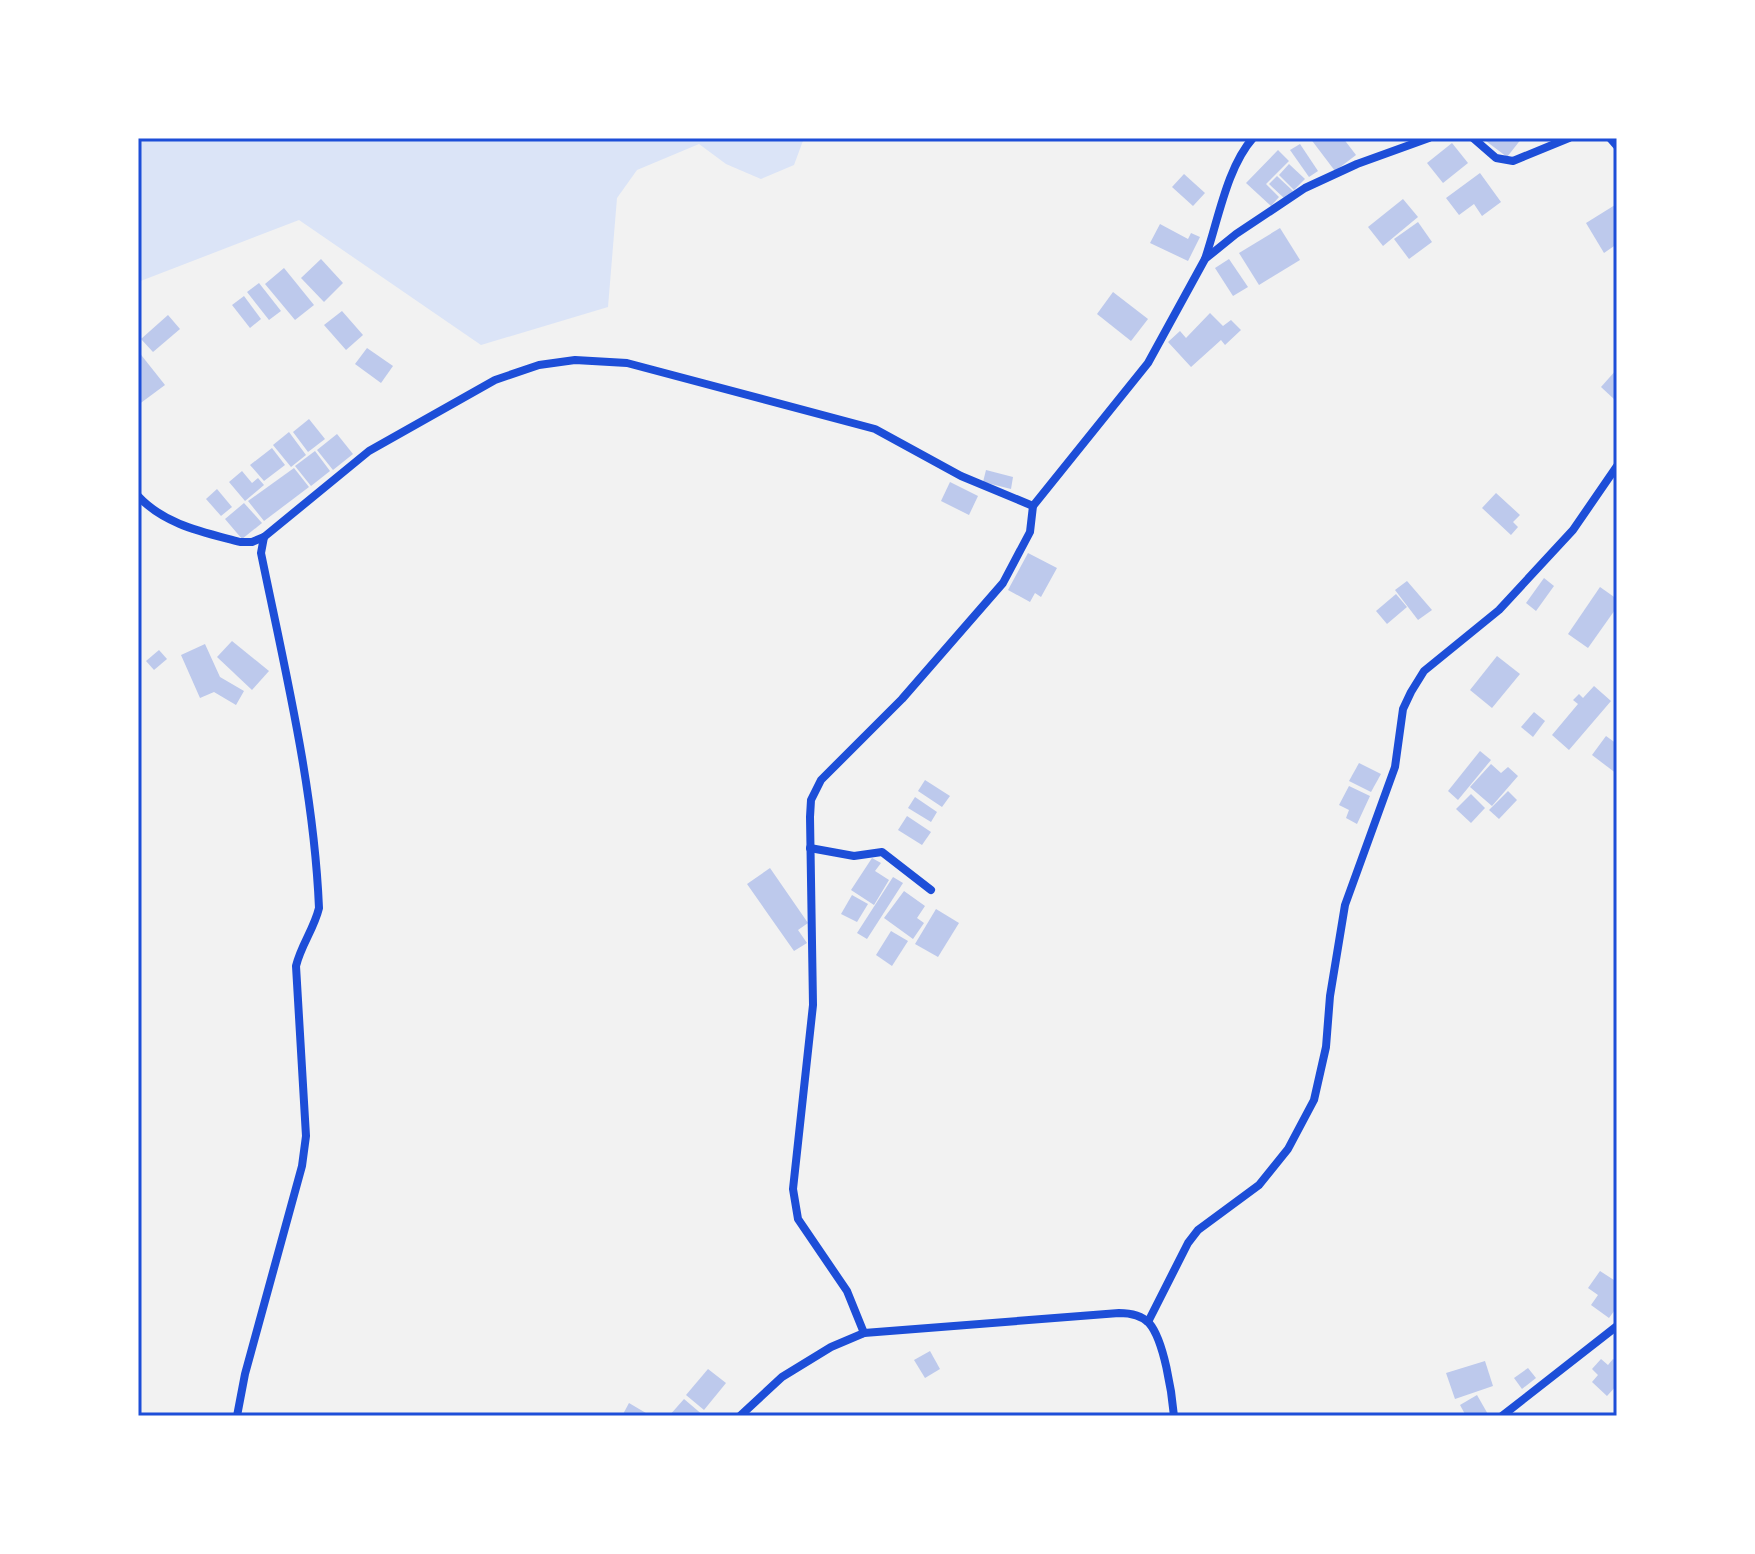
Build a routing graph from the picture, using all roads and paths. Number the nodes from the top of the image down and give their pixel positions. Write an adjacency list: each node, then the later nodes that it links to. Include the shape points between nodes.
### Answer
1 (1253, 138): 7 (street, via 1236,165)
2 (1429, 138): 7 (street, via 1305,188)
3 (1473, 138): 4 (street, via 1496,158 1513,161)
4 (1569, 138)
5 (1610, 138): 6 (street)
6 (1617, 146)
7 (1205, 259): 10 (street, via 1148,363)
8 (1617, 466): 14 (street, via 1573,530 1499,610 1424,671 1411,692 1403,709 1395,767 1345,905 1314,1100 1288,1149 1259,1185 1188,1243)
9 (138, 496): 11 (street, via 169,520 240,542)
10 (1033, 506): 11 (street, via 972,481 875,429 627,363 575,360 495,380 369,451); 12 (street, via 1030,532 1003,583 902,699 821,780 811,800)
11 (264, 537): 17 (street, via 261,553 294,713 319,908 296,966 306,1136 302,1166)
12 (810, 848): 13 (street, via 854,856 882,852); 16 (street, via 813,1005 793,1189 798,1219 847,1291)
13 (931, 890)
14 (1148, 1322): 16 (street, via 1119,1313); 19 (street, via 1171,1381)
15 (1617, 1326): 20 (street)
16 (864, 1333): 18 (street, via 782,1377)
17 (237, 1416)
18 (740, 1416)
19 (1174, 1416)
20 (1502, 1416)

